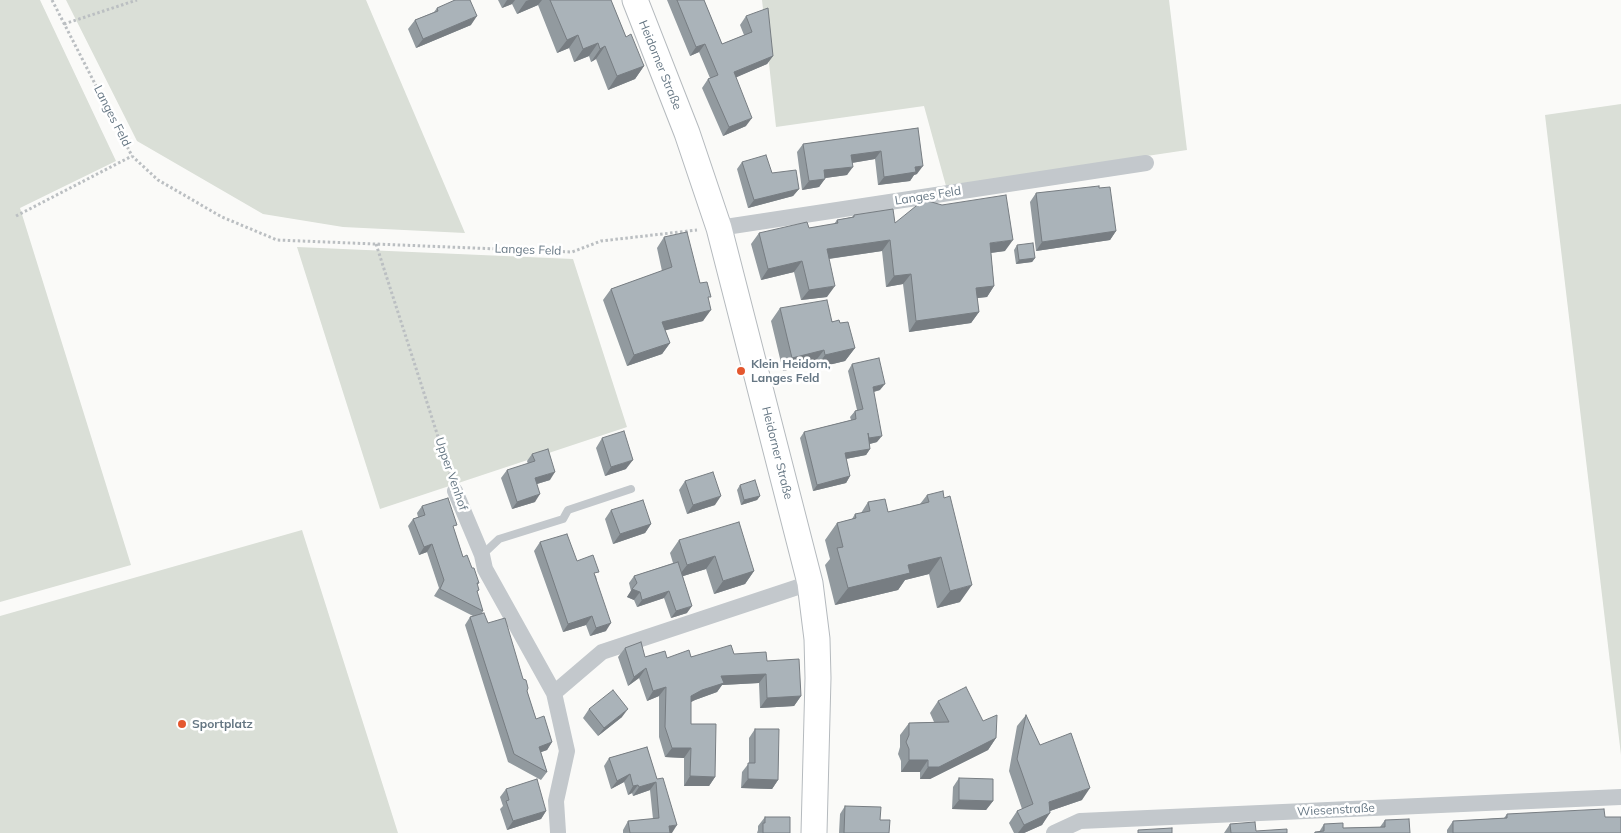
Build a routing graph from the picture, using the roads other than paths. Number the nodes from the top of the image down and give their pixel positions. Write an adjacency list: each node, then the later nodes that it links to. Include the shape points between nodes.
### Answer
1 (635, 0): 3 (main road, Heidorner Straße, via 687,133)
2 (1146, 163): 3 (street, Langes Feld)
3 (718, 228): 7 (main road, Heidorner Straße)
4 (631, 489): 6 (lane, via 568,510 563,519 499,539)
5 (455, 490): 6 (street, Upper Venhof)
6 (482, 555): 8 (street, Upper Venhof, via 485,568)
7 (810, 583): 8 (street, via 602,652); 11 (main road, Heidorner Straße, via 818,678)
8 (554, 693): 10 (street, Upper Venhof, via 567,751 556,801)
9 (1621, 797): 12 (street, Wiesenstraße, via 1080,821)
10 (558, 832)
11 (814, 833)
12 (1054, 833)

